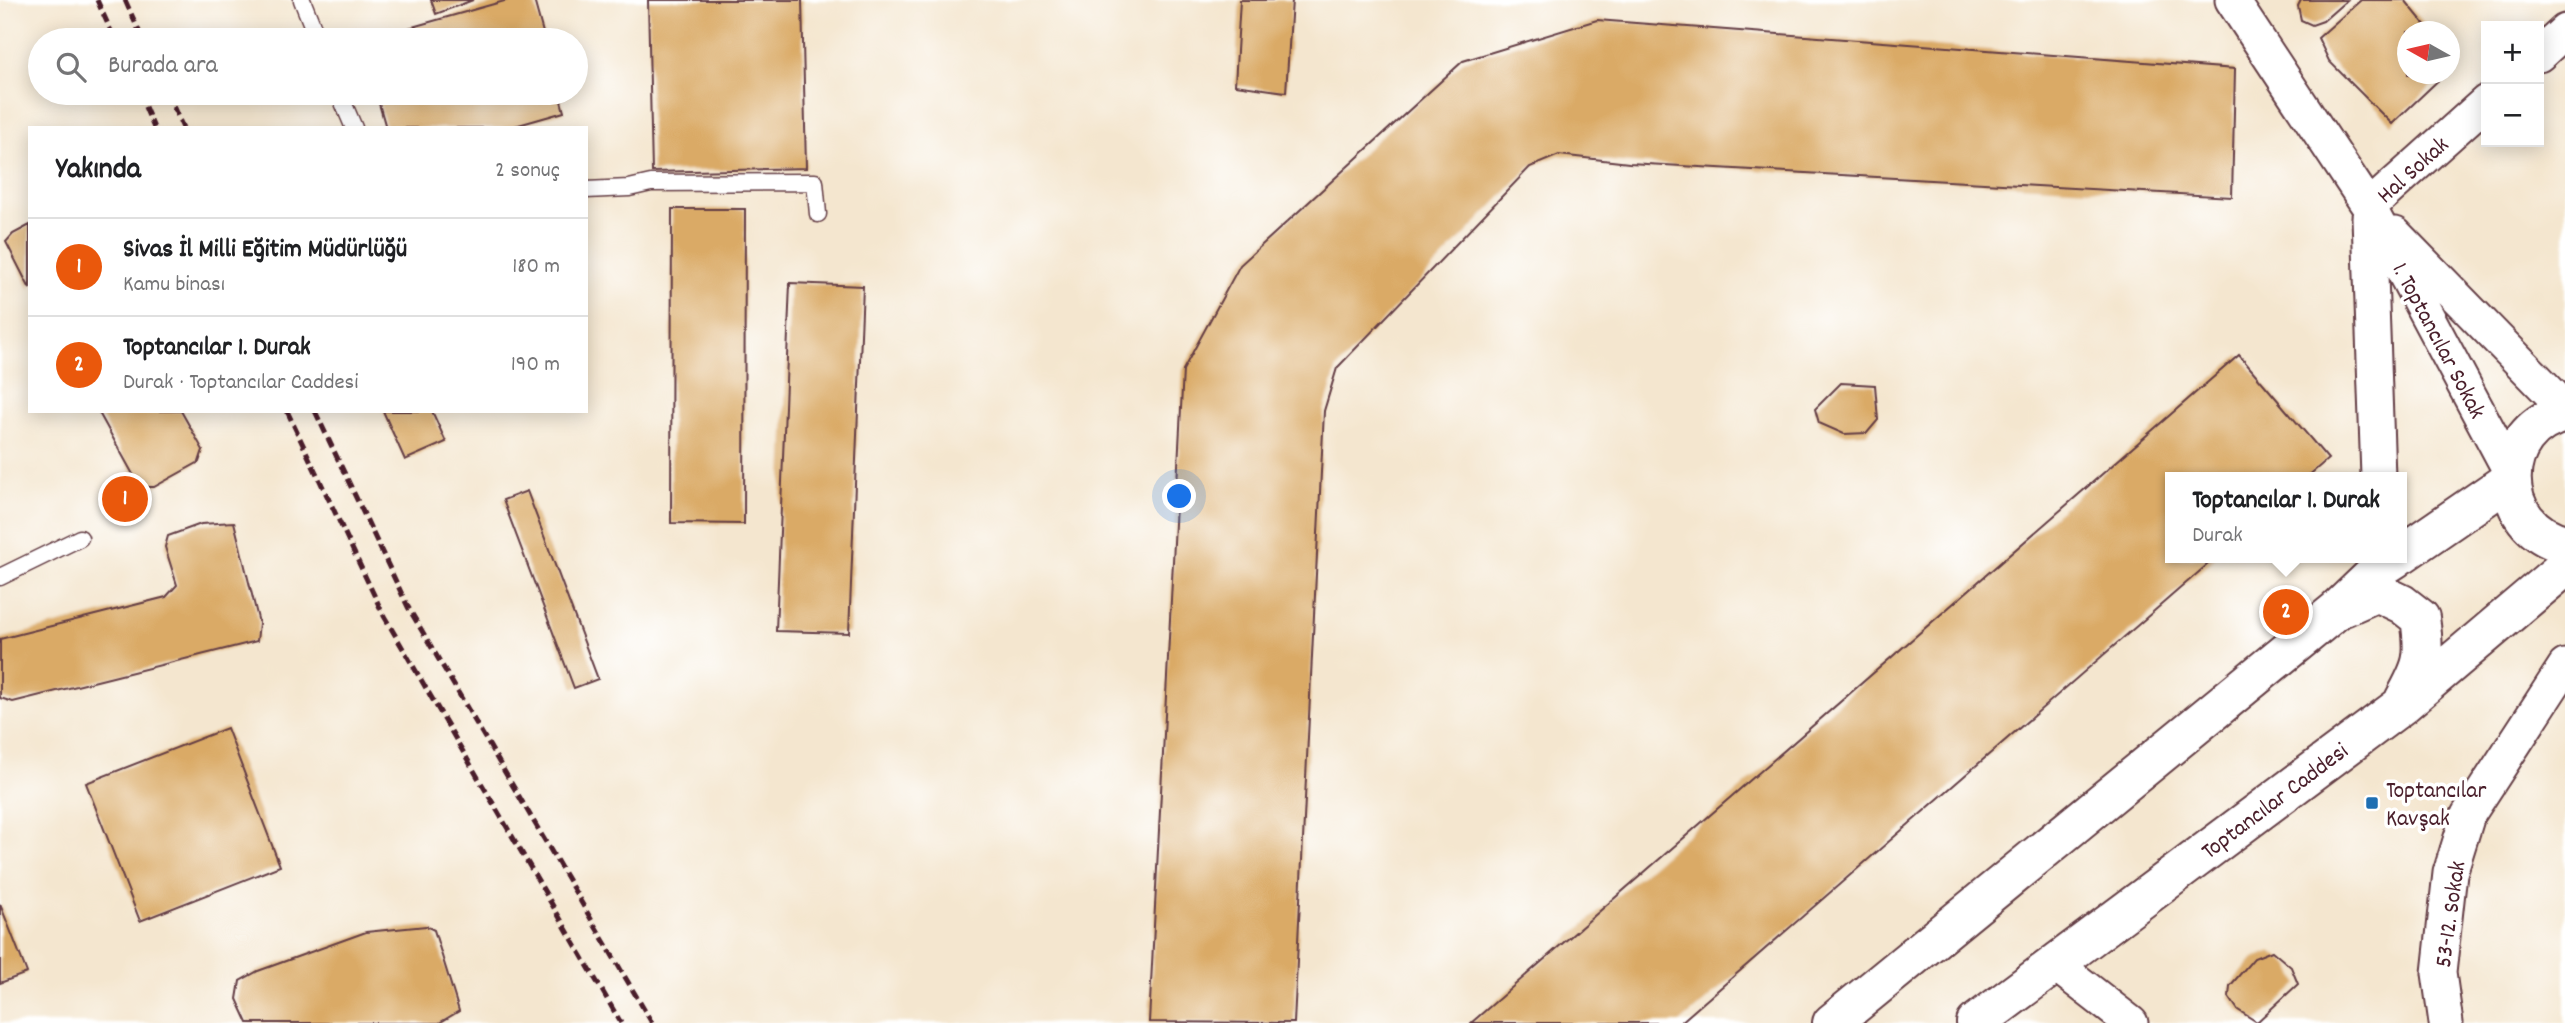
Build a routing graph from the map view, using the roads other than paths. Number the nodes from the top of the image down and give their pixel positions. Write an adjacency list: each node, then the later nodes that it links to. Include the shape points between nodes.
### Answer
1 (302, 0): 3 (lane)
2 (2232, 0): 10 (street, 1. Toptancılar Sokak)
3 (313, 28)
4 (2565, 31): 5 (street)
5 (2544, 50)
6 (345, 105): 8 (lane)
7 (2481, 106): 10 (street, Hal Sokak)
8 (353, 126)
9 (588, 190): 11 (lane, via 651,183 816,182)
10 (2369, 207): 12 (street, 1. Toptancılar Sokak); 13 (street, 1. Toptancılar Sokak); 14 (street, 1. Toptancılar Sokak)
11 (818, 214)
12 (2565, 411): 14 (street, via 2528,435)
13 (2378, 472)
14 (2511, 476): 16 (street, via 2516,502 2527,522); 17 (street)
15 (80, 538): 20 (lane)
16 (2565, 544)
17 (2407, 547)
18 (2386, 563): 21 (street)
19 (2565, 567): 23 (street, Toptancılar Caddesi)
20 (0, 577)
21 (2337, 610): 23 (street, via 2377,592 2420,618 2424,641 2421,670); 25 (street)
22 (2565, 666): 28 (street, 53-12. Sokak, via 2468,815 2450,873 2439,973)
23 (2402, 705): 24 (street, Toptancılar Caddesi)
24 (2055, 964): 26 (street, Toptancılar Caddesi); 27 (street)
25 (1832, 1023)
26 (1976, 1023)
27 (2131, 1023)
28 (2446, 1023)

